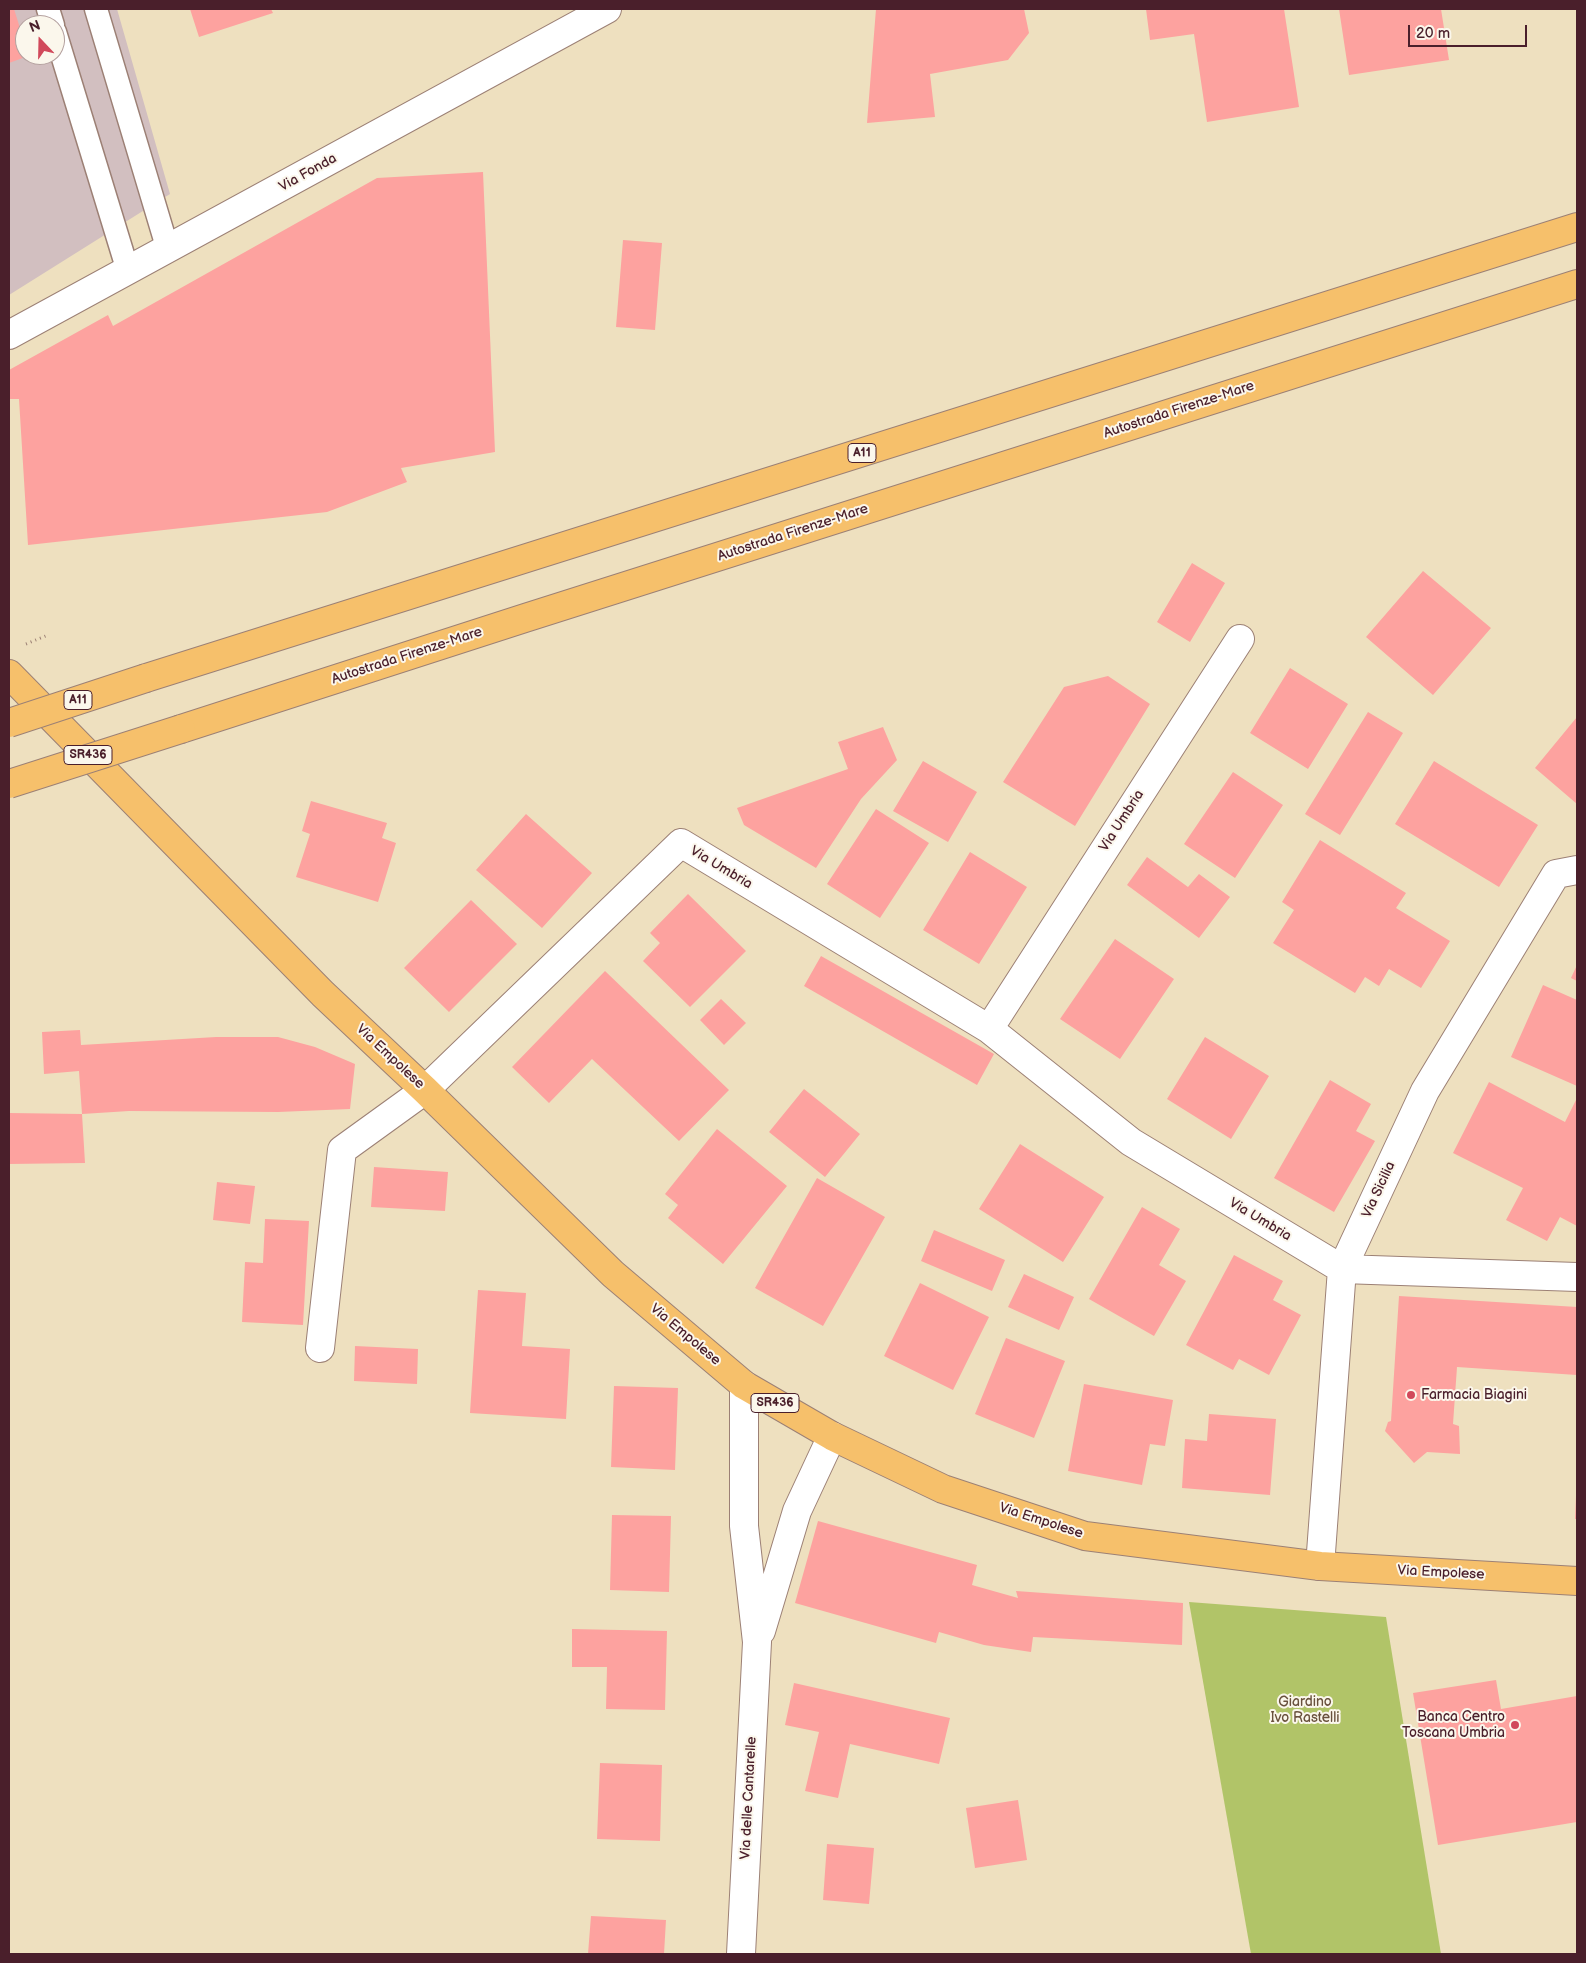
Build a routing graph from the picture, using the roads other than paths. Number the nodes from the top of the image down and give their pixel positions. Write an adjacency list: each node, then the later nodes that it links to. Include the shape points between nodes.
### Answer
1 (96, 9): 5 (lane)
2 (607, 9): 5 (street, Via Fonda)
3 (65, 65): 6 (lane)
4 (1577, 227): 11 (main road, A11, bridge)
5 (168, 250): 6 (street, Via Fonda)
6 (128, 271): 8 (street, Via Fonda)
7 (1577, 284): 12 (main road, Autostrada Firenze-Mare, bridge)
8 (9, 335)
9 (1240, 639): 14 (street, Via Umbria)
10 (9, 674): 15 (main road, Via Empolese / SR436, via 316,987)
11 (9, 723)
12 (9, 784)
13 (1577, 870): 16 (street, Via Sicilia, via 1556,874 1425,1091)
14 (989, 1029): 15 (street, Via Umbria, via 681,844); 16 (street, Via Umbria, via 1131,1142)
15 (425, 1090): 18 (street, via 342,1150); 19 (main road, Via Empolese / SR436, via 613,1274)
16 (1342, 1269): 17 (street, Via Umbria); 21 (street, Via Sicilia)
17 (1577, 1276)
18 (320, 1348)
19 (744, 1385): 20 (main road, Via Empolese / SR436); 23 (street, via 744,1526)
20 (832, 1436): 21 (main road, Via Empolese / SR436, via 943,1489 1085,1536); 23 (street, via 797,1511)
21 (1320, 1566): 22 (main road, Via Empolese / SR436)
22 (1577, 1581)
23 (758, 1642): 24 (street, Via delle Cantarelle)
24 (741, 1954)

